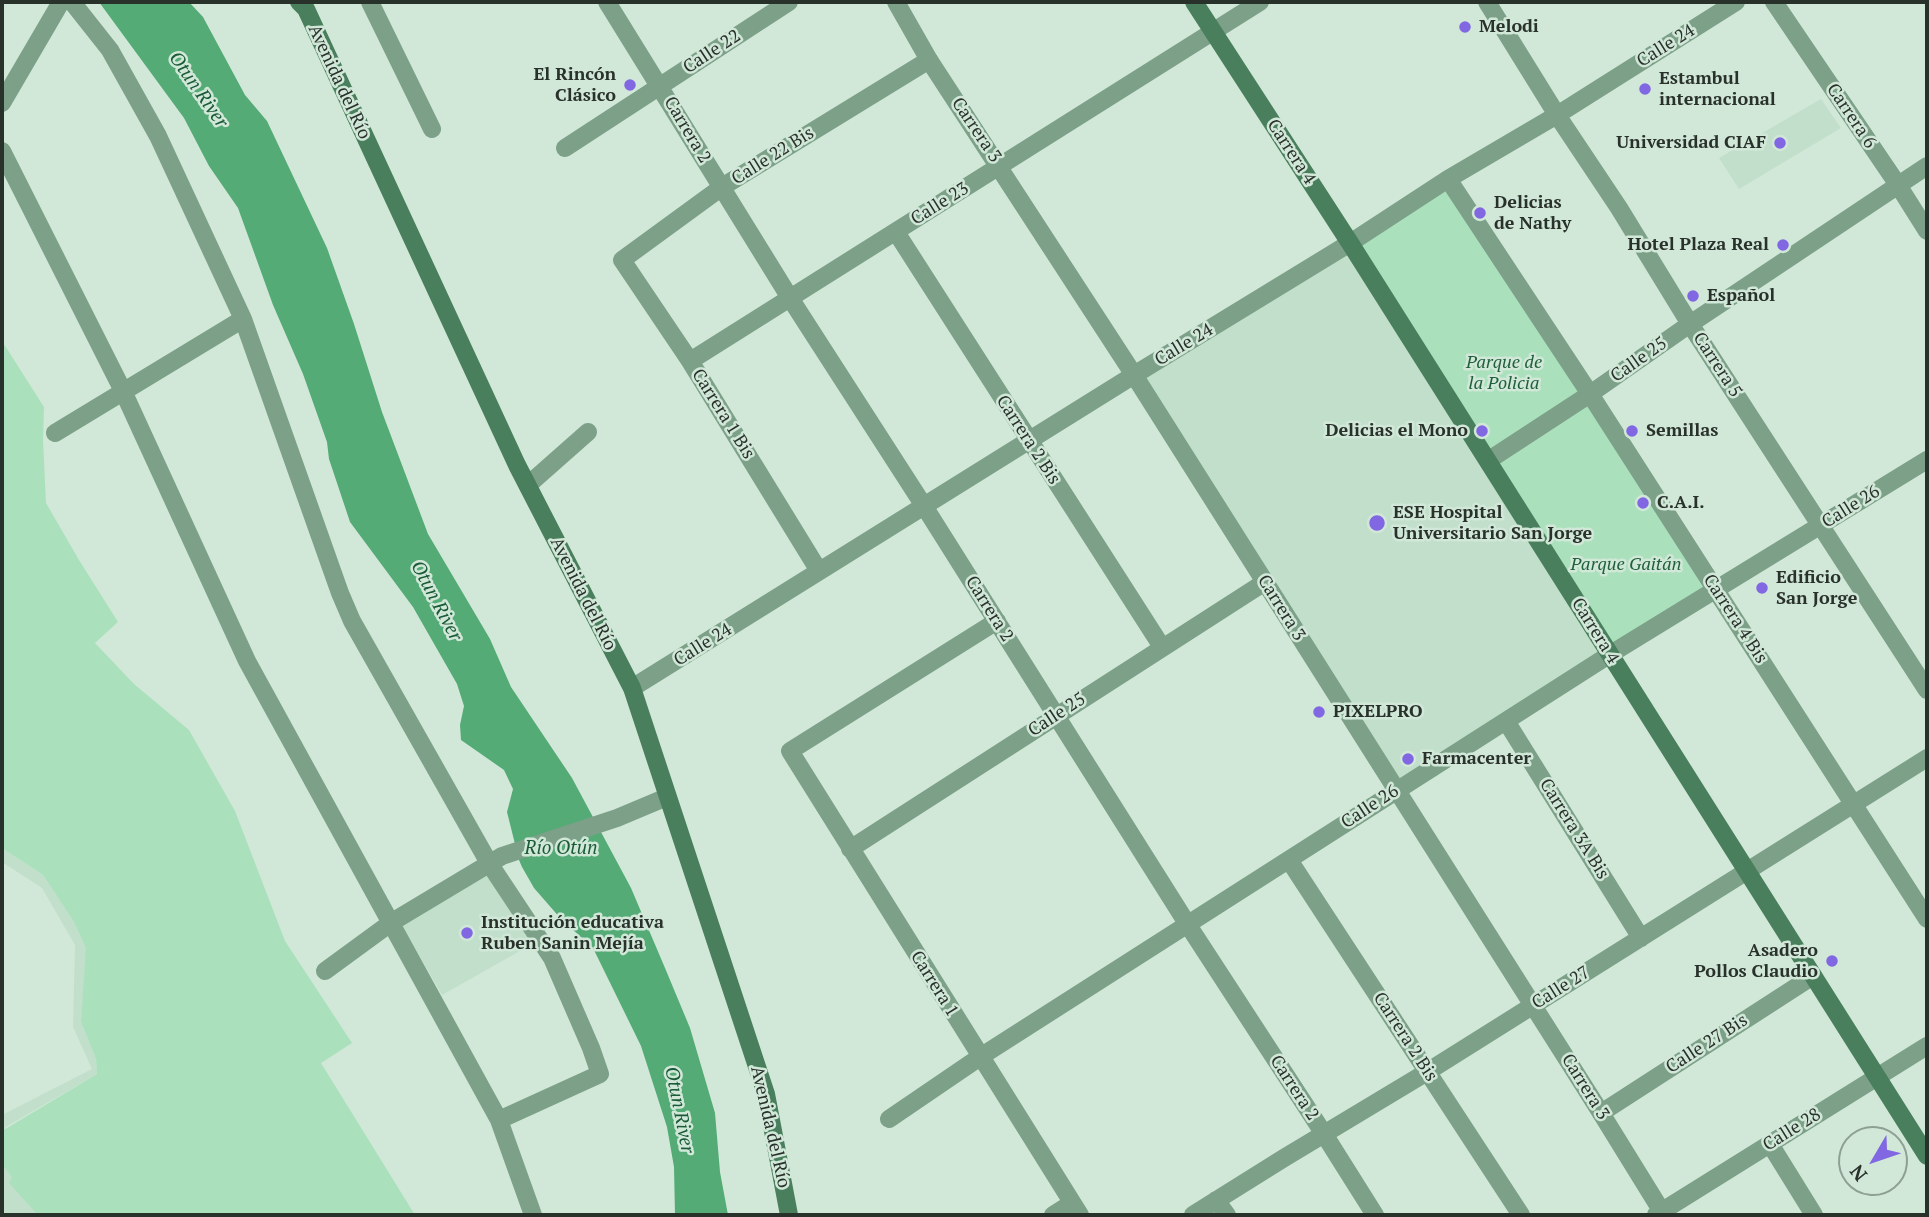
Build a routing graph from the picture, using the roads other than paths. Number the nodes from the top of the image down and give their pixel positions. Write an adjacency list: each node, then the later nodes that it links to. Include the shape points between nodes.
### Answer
1 (61, 2): 16 (street)
2 (72, 2): 31 (street, via 110,50 159,136)
3 (370, 2): 18 (street)
4 (607, 2): 15 (street, Carrera 2)
5 (789, 2): 15 (street, Calle 22)
6 (896, 2): 14 (street, Carrera 3)
7 (1194, 2): 13 (main road, Carrera 4)
8 (1260, 2): 13 (street, Calle 23)
9 (1487, 2): 17 (street, Carrera 5)
10 (1736, 2): 17 (street, Calle 24)
11 (1774, 2): 24 (street, Carrera 6)
12 (302, 4): 42 (main road, Avenida del Río)
13 (1213, 32): 21 (street, Calle 23); 28 (main road, Carrera 4)
14 (929, 60): 21 (street, Carrera 3); 25 (street, Calle 22 Bis)
15 (660, 86): 19 (street, Calle 22); 25 (street, Carrera 2)
16 (2, 103)
17 (1557, 115): 23 (street, Calle 24); 32 (street, Carrera 5)
18 (432, 129)
19 (565, 148)
20 (2, 151): 35 (street)
21 (999, 166): 27 (street, Calle 23); 34 (street, Carrera 3)
22 (1927, 166): 24 (street, Calle 25)
23 (1448, 179): 28 (street, Calle 24); 36 (street, Carrera 4 Bis)
24 (1898, 185): 26 (street, Carrera 6); 32 (street, Calle 25)
25 (722, 187): 29 (street, Calle 22 Bis); 30 (street, Carrera 2)
26 (1927, 231)
27 (896, 232): 30 (street, Calle 23); 39 (street, Carrera 2 Bis)
28 (1350, 243): 34 (street, Calle 24); 40 (main road, Carrera 4)
29 (622, 260): 33 (street, Carrera 1 Bis)
30 (790, 298): 33 (street, Calle 23); 43 (street, Carrera 2)
31 (243, 318): 35 (street); 60 (street, via 352,621)
32 (1690, 324): 36 (street, Calle 25); 44 (street, Carrera 5)
33 (690, 361): 45 (street, Carrera 1 Bis)
34 (1134, 375): 39 (street, Calle 24); 46 (street, Carrera 3)
35 (123, 391): 38 (street); 64 (street, via 247,661)
36 (1590, 394): 40 (street, Calle 25); 47 (street, Carrera 4 Bis)
37 (588, 432): 42 (street)
38 (55, 433)
39 (1029, 441): 43 (street, Calle 24); 49 (street, Carrera 2 Bis)
40 (1489, 460): 50 (main road, Carrera 4)
41 (1927, 460): 44 (street, Calle 26)
42 (528, 485): 51 (main road, Avenida del Río)
43 (924, 506): 45 (street, Calle 24); 48 (street, Carrera 2)
44 (1821, 526): 47 (street, Calle 26); 52 (street, Carrera 5)
45 (819, 572): 51 (street, Calle 24)
46 (1265, 582): 49 (street, Calle 25); 56 (street, Carrera 3)
47 (1716, 589): 50 (street, Calle 26); 58 (street, Carrera 4 Bis)
48 (997, 621): 53 (street, Carrera 2); 59 (street, Carrera 1, via 790,751)
49 (1162, 647): 53 (street, Calle 25)
50 (1609, 654): 54 (street, Calle 26); 62 (main road, Carrera 4)
51 (632, 688): 57 (main road, Avenida del Río)
52 (1927, 690)
53 (1056, 716): 59 (street, Calle 25); 65 (street, Carrera 2)
54 (1506, 721): 56 (street, Calle 26); 66 (street, Carrera 3A Bis)
55 (1927, 758): 58 (street, Calle 27)
56 (1396, 791): 61 (street, Calle 26); 69 (street, Carrera 3)
57 (667, 797): 60 (street); 84 (main road, Avenida del Río, via 766,1094)
58 (1853, 804): 62 (street, Calle 27); 63 (street, Carrera 4 Bis)
59 (850, 849): 71 (street, Carrera 1)
60 (496, 860): 64 (street); 76 (street, via 552,958 600,1074)
61 (1289, 860): 65 (street, Calle 26); 72 (street, Carrera 2 Bis)
62 (1747, 871): 66 (street, Calle 27); 68 (main road, Carrera 4)
63 (1927, 919)
64 (392, 922): 67 (street); 76 (street)
65 (1188, 925): 71 (street, Calle 26); 77 (street, Carrera 2)
66 (1641, 938): 69 (street, Calle 27)
67 (325, 971)
68 (1813, 976): 73 (main road, Carrera 4); 74 (street, Calle 27 Bis)
69 (1533, 1006): 72 (street, Calle 27); 74 (street, Carrera 3)
70 (1927, 1046): 73 (street, Calle 28)
71 (980, 1057): 75 (street, Calle 26); 81 (street, Carrera 1)
72 (1427, 1072): 77 (street, Calle 27); 89 (street, Carrera 2 Bis)
73 (1877, 1077): 78 (street, Calle 28); 79 (main road, Carrera 4)
74 (1601, 1113): 82 (street, Carrera 3)
75 (889, 1119)
76 (499, 1120): 83 (street)
77 (1324, 1134): 80 (street, Calle 27); 88 (street, Carrera 2)
78 (1770, 1144): 82 (street, Calle 28); 90 (street)
79 (1927, 1156)
80 (1216, 1200): 86 (street, Calle 27); 87 (street)
81 (1076, 1209): 85 (street)
82 (1661, 1214)
83 (533, 1215)
84 (789, 1215)
85 (1053, 1215)
86 (1193, 1215)
87 (1227, 1215)
88 (1375, 1215)
89 (1521, 1215)
90 (1814, 1215)

